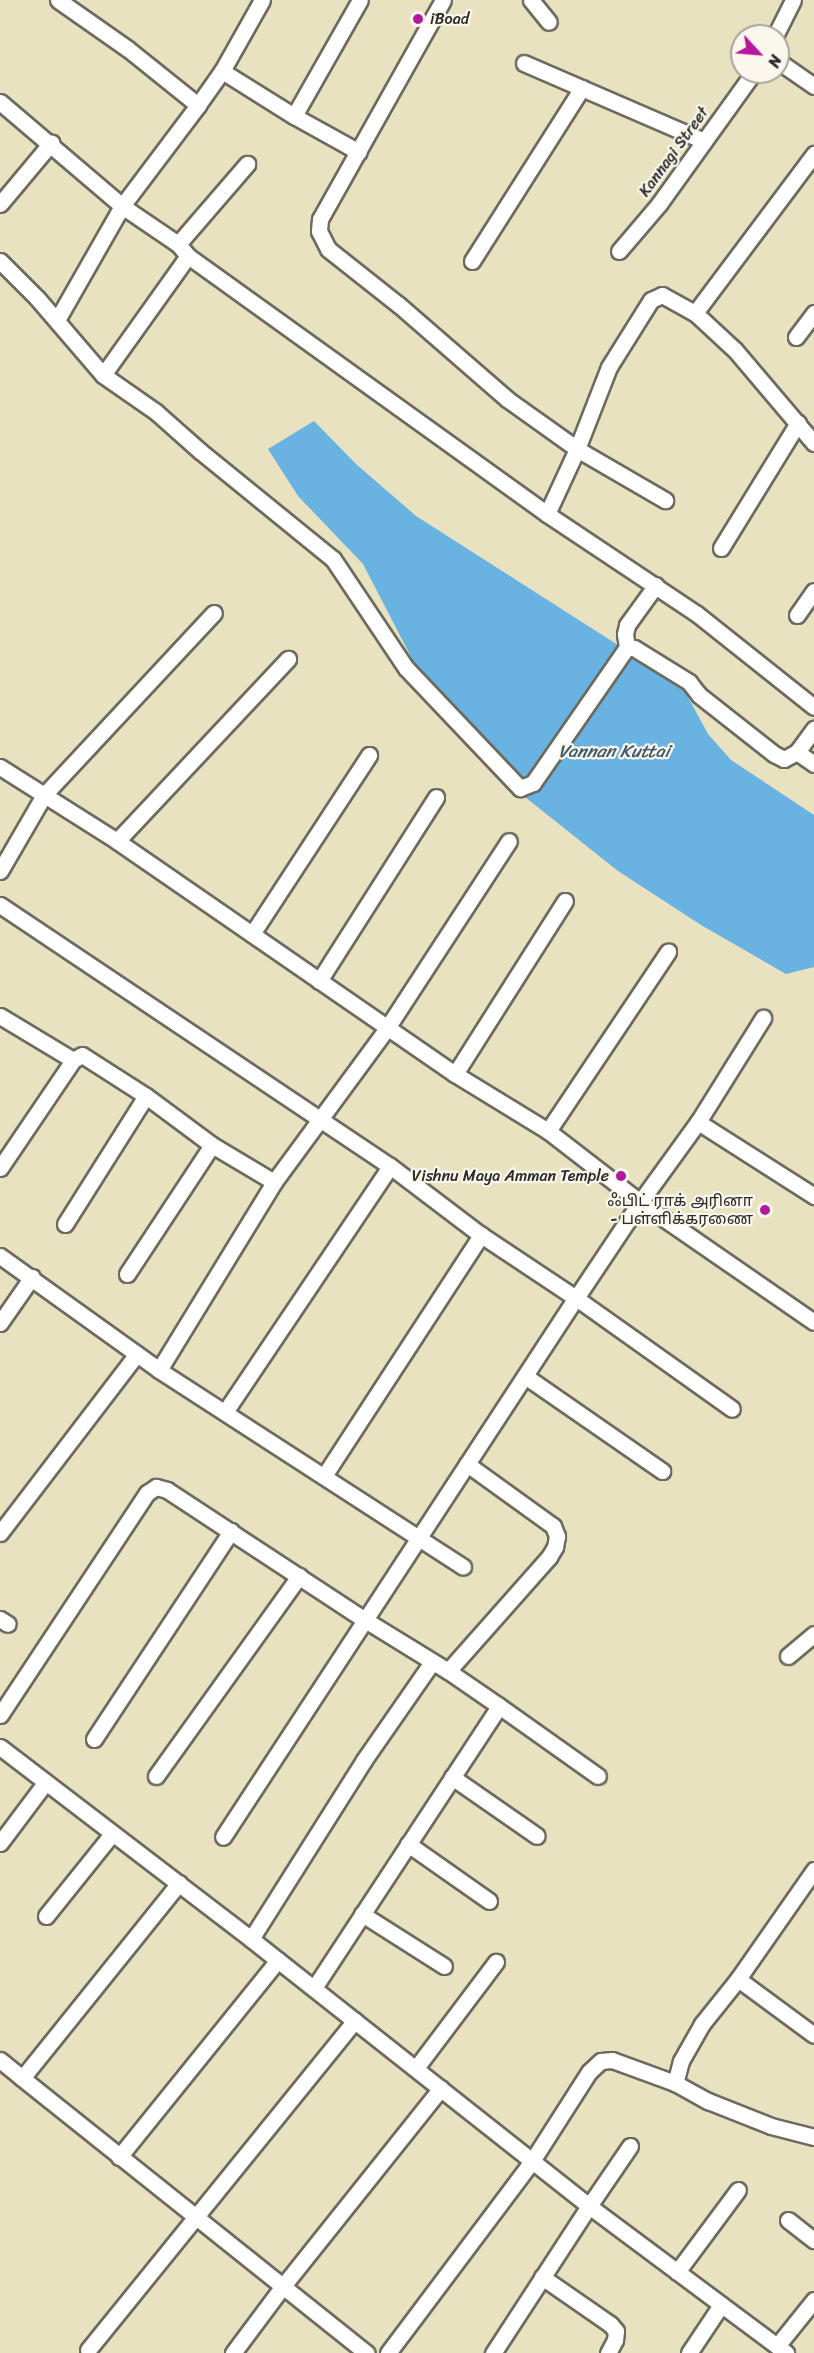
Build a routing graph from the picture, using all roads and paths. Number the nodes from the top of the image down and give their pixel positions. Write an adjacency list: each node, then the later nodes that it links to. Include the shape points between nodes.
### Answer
1 (262, 0): 11 (street)
2 (360, 0): 17 (street)
3 (442, 0): 20 (street)
4 (531, 0): 7 (street)
5 (793, 0): 8 (street)
6 (63, 1): 16 (street)
7 (549, 22)
8 (782, 24)
9 (524, 63): 14 (street)
10 (790, 69): 13 (street)
11 (222, 71): 16 (street); 17 (street)
12 (745, 84): 18 (street, Kannagi Street)
13 (814, 86)
14 (582, 88): 18 (street); 28 (street)
15 (0, 102): 19 (street)
16 (198, 105): 24 (street)
17 (294, 116): 20 (street)
18 (704, 141): 26 (street, Kannagi Street)
19 (51, 143): 23 (street); 24 (street)
20 (359, 152): 36 (street, via 320,219 319,231 328,249 399,304 507,399)
21 (814, 154): 29 (street)
22 (247, 164): 25 (street)
23 (0, 204)
24 (122, 206): 25 (street); 31 (street)
25 (183, 250): 33 (street); 38 (street)
26 (619, 251)
27 (0, 261): 31 (street)
28 (472, 261)
29 (695, 313): 34 (street, via 760,378); 36 (street, via 662,295 651,300 609,366)
30 (814, 313): 32 (street)
31 (57, 320): 33 (street)
32 (796, 337)
33 (103, 375): 44 (street, via 156,412 333,559 406,668 520,788 533,783)
34 (798, 423): 35 (street); 39 (street)
35 (814, 443)
36 (577, 449): 37 (street); 38 (street)
37 (665, 500)
38 (547, 514): 40 (street)
39 (721, 548)
40 (656, 585): 44 (street, via 627,626); 46 (street)
41 (814, 591): 43 (street)
42 (214, 613): 52 (street)
43 (796, 615)
44 (627, 647): 48 (street, via 689,682 699,695 774,753 784,759)
45 (288, 659): 54 (street)
46 (814, 707)
47 (814, 729): 48 (street)
48 (797, 752): 50 (street)
49 (369, 755): 59 (street)
50 (814, 764)
51 (0, 766): 52 (street)
52 (44, 795): 54 (street); 56 (street)
53 (436, 797): 61 (street)
54 (117, 841): 59 (street)
55 (509, 841): 64 (street)
56 (0, 871)
57 (565, 901): 66 (street)
58 (0, 905): 68 (street)
59 (252, 934): 61 (street)
60 (668, 952): 70 (street)
61 (320, 981): 64 (street)
62 (763, 1018): 69 (street)
63 (1, 1020): 65 (street)
64 (387, 1028): 66 (street); 68 (street)
65 (73, 1060): 67 (street, via 86,1057); 73 (street)
66 (455, 1074): 70 (street)
67 (146, 1096): 71 (street); 77 (street)
68 (320, 1120): 72 (street); 74 (street)
69 (698, 1122): 75 (street); 76 (street)
70 (548, 1131): 76 (street)
71 (212, 1145): 74 (street); 80 (street)
72 (390, 1166): 78 (street); 89 (street)
73 (0, 1168)
74 (274, 1182): 86 (street)
75 (814, 1196)
76 (640, 1202): 82 (street); 83 (street)
77 (64, 1224)
78 (481, 1234): 82 (street); 92 (street)
79 (0, 1256): 81 (street)
80 (128, 1274)
81 (32, 1277): 84 (street); 85 (street)
82 (576, 1298): 87 (street); 88 (street)
83 (814, 1322)
84 (0, 1323)
85 (137, 1354): 86 (street); 94 (street)
86 (159, 1370): 89 (street)
87 (525, 1376): 90 (street); 91 (street)
88 (732, 1409)
89 (225, 1412): 92 (street)
90 (467, 1464): 95 (street); 102 (street, via 553,1526 555,1547)
91 (662, 1471)
92 (324, 1476): 95 (street)
93 (231, 1531): 97 (street); 104 (street, via 167,1490 152,1489); 105 (street)
94 (0, 1533)
95 (419, 1537): 96 (street); 98 (street)
96 (463, 1567)
97 (299, 1576): 98 (street); 107 (street)
98 (365, 1620): 101 (street); 113 (street)
99 (814, 1634): 100 (street)
100 (788, 1656)
101 (432, 1662): 102 (street); 121 (street, via 364,1760)
102 (448, 1671): 103 (street)
103 (499, 1706): 108 (street); 109 (street)
104 (2, 1707)
105 (94, 1739)
106 (0, 1748): 110 (street)
107 (156, 1776)
108 (598, 1776)
109 (452, 1778): 112 (street); 115 (street)
110 (45, 1783): 111 (street); 114 (street)
111 (112, 1834): 117 (street); 120 (street)
112 (537, 1836)
113 (223, 1837)
114 (0, 1843)
115 (408, 1844): 118 (street); 119 (street)
116 (814, 1870): 125 (street)
117 (179, 1883): 121 (street); 131 (street)
118 (489, 1902)
119 (362, 1914): 124 (street); 126 (street)
120 (46, 1916)
121 (251, 1939): 122 (street)
122 (278, 1959): 126 (street); 136 (street)
123 (496, 1962): 130 (street)
124 (444, 1966)
125 (738, 1979): 128 (street); 132 (street, via 702,2024 681,2061)
126 (314, 1988): 127 (street)
127 (355, 2020): 130 (street); 140 (street)
128 (814, 2035)
129 (0, 2060): 131 (street)
130 (416, 2068): 133 (street)
131 (22, 2078): 136 (street)
132 (675, 2083): 134 (street, via 771,2126); 137 (street, via 622,2062 601,2061)
133 (441, 2088): 137 (street); 145 (street)
134 (814, 2137)
135 (630, 2146): 139 (street)
136 (119, 2157): 140 (street)
137 (532, 2161): 139 (street); 152 (street)
138 (738, 2190): 143 (street)
139 (589, 2206): 143 (street); 144 (street)
140 (195, 2218): 145 (street); 149 (street)
141 (788, 2220): 142 (street)
142 (814, 2240)
143 (677, 2272): 147 (street)
144 (542, 2277): 153 (street); 154 (street, via 610,2324 616,2331)
145 (283, 2286): 150 (street); 151 (street)
146 (814, 2300): 148 (street)
147 (721, 2305): 148 (street); 155 (street)
148 (782, 2349)
149 (88, 2350)
150 (233, 2353)
151 (367, 2353)
152 (388, 2353)
153 (493, 2353)
154 (608, 2353)
155 (689, 2353)

